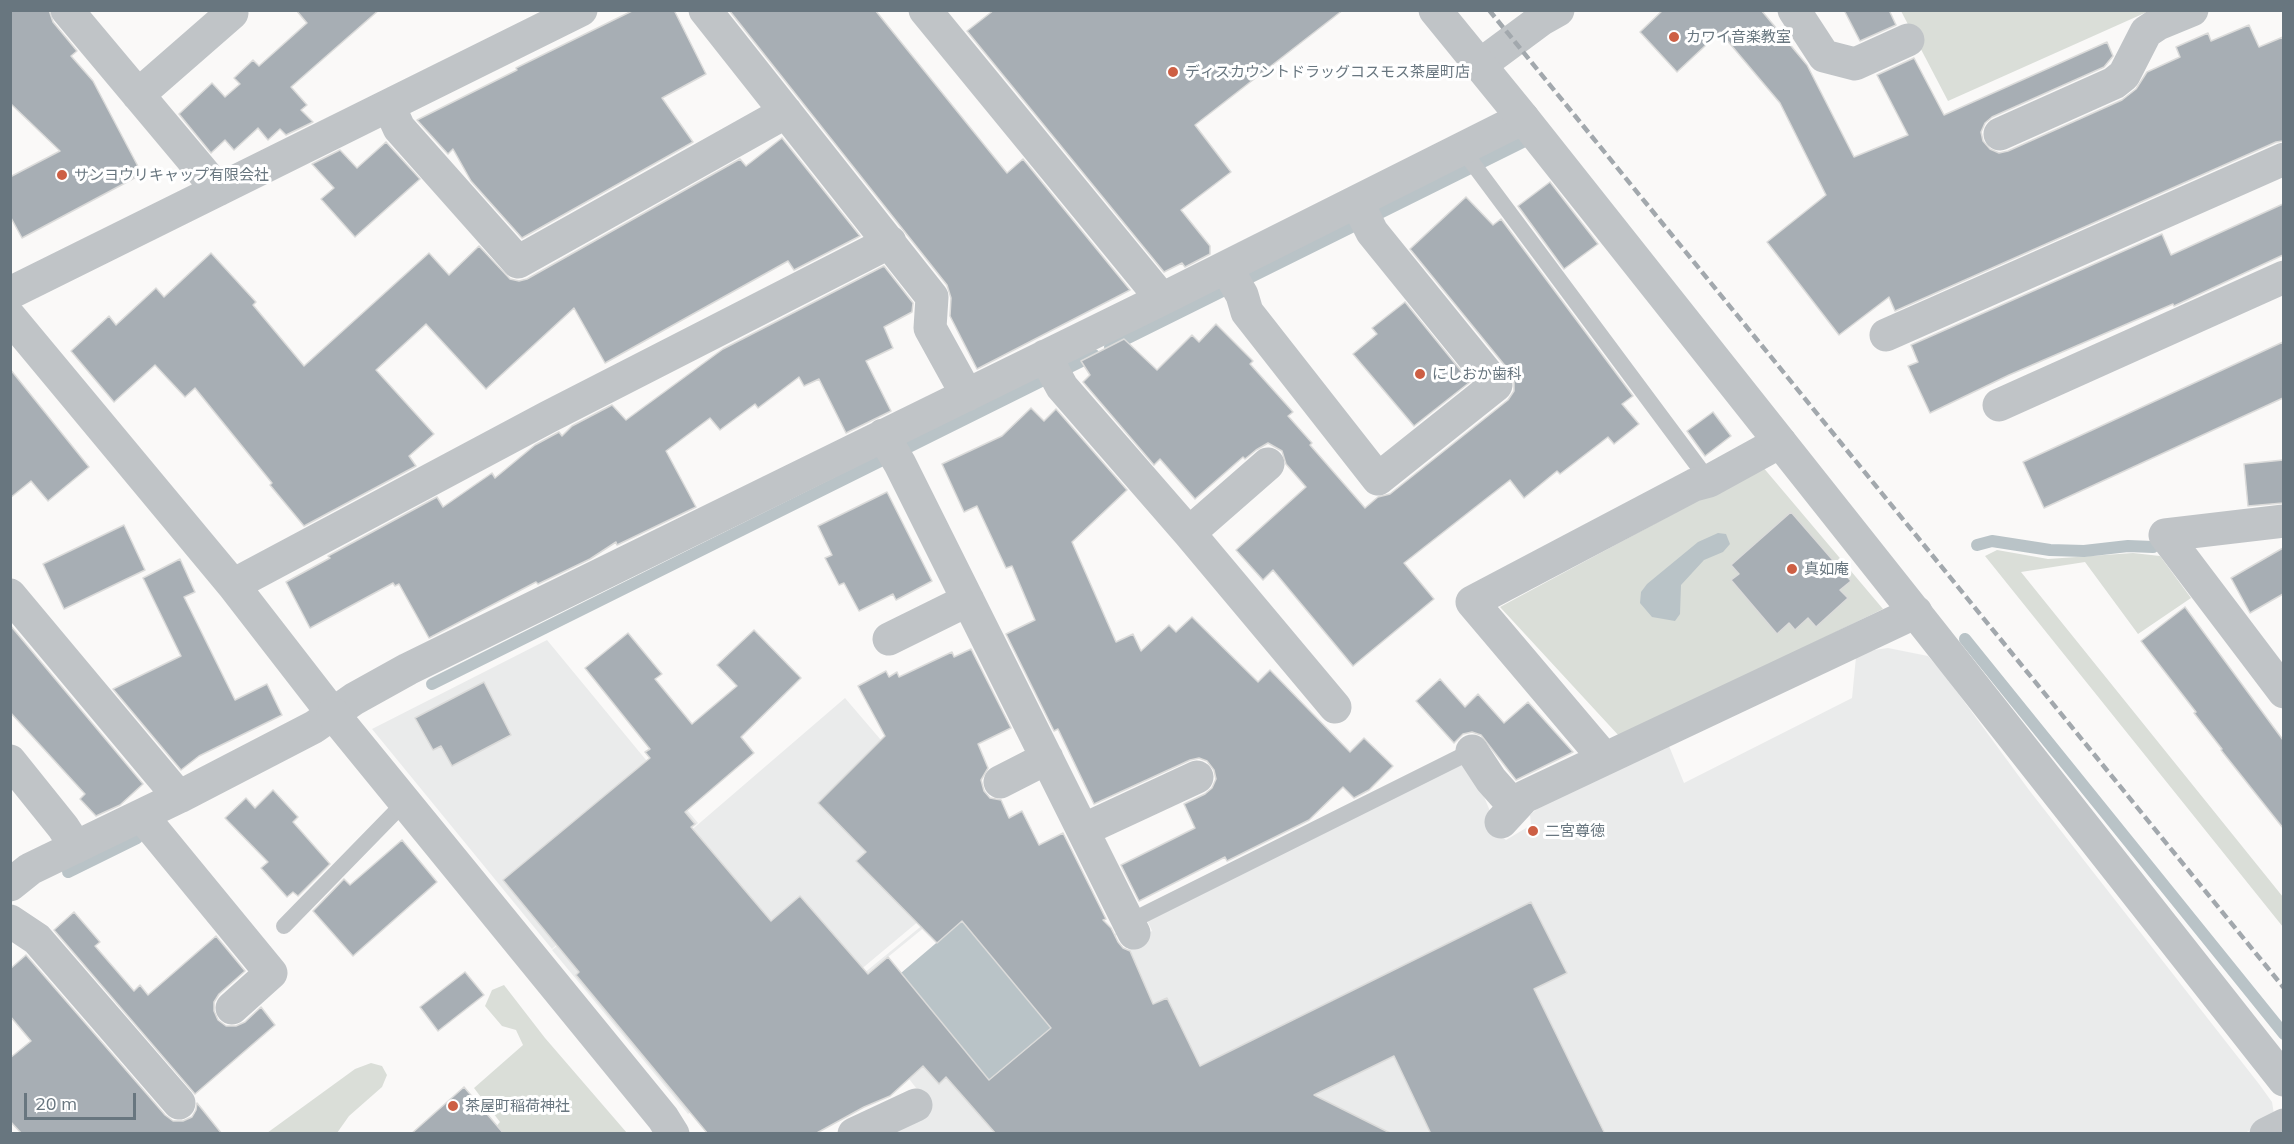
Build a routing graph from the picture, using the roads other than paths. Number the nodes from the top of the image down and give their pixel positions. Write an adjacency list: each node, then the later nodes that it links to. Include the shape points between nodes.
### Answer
1 (67, 10): 12 (street)
2 (581, 10): 13 (street, via 536,24)
3 (705, 10): 14 (street)
4 (926, 10): 25 (street)
5 (1435, 10): 11 (street)
6 (1558, 10): 11 (street)
7 (1794, 10): 10 (street, via 1824,56 1855,64)
8 (2192, 10): 16 (street, via 2146,32 2124,75 2114,83)
9 (232, 14): 12 (street)
10 (1908, 40)
11 (1480, 65): 15 (street)
12 (138, 95): 19 (street)
13 (389, 106): 14 (street, via 399,128 518,262); 19 (street)
14 (786, 112): 21 (street)
15 (1523, 118): 18 (street); 31 (street)
16 (2000, 135)
17 (2283, 159): 27 (street)
18 (1470, 160): 20 (street); 34 (lane)
19 (212, 183): 24 (street)
20 (1364, 215): 23 (street); 23 (street, via 1496,385 1378,479 1247,312)
21 (890, 242): 29 (street, via 932,297 930,328); 37 (street, via 588,396)
22 (2283, 277): 30 (street)
23 (1232, 279): 25 (street)
24 (10, 293)
25 (1162, 299): 28 (street)
26 (10, 317): 37 (street)
27 (1886, 335)
28 (1052, 370): 29 (street); 36 (street)
29 (967, 395): 32 (street)
30 (1999, 405)
31 (1780, 442): 34 (street); 40 (street)
32 (891, 449): 39 (street); 44 (street, via 408,669)
33 (1268, 464): 36 (street)
34 (1709, 481): 47 (street, via 1694,484 1472,602)
35 (2283, 521): 42 (street, via 2165,535)
36 (1189, 533): 43 (street)
37 (233, 585): 44 (street)
38 (10, 595): 51 (street)
39 (968, 600): 41 (street); 46 (street)
40 (1916, 612): 47 (street); 61 (street)
41 (889, 639)
42 (2283, 692)
43 (1335, 707)
44 (333, 714): 51 (street); 52 (street)
45 (1472, 751): 47 (street, via 1508,814 1524,797); 59 (lane)
46 (1047, 758): 50 (street); 54 (street)
47 (1605, 759)
48 (10, 761): 55 (street)
49 (1197, 777): 54 (street)
50 (1000, 782)
51 (179, 797): 53 (street)
52 (405, 802): 58 (lane); 65 (street)
53 (142, 816): 55 (street); 60 (street, via 271,973)
54 (1083, 830): 59 (street)
55 (76, 847): 56 (street, via 30,869)
56 (10, 885)
57 (10, 921): 62 (street, via 37,939)
58 (284, 926)
59 (1132, 928)
60 (232, 1008)
61 (2283, 1080)
62 (179, 1103)
63 (916, 1106): 66 (street)
64 (2283, 1125): 67 (street)
65 (673, 1134)
66 (854, 1134)
67 (2266, 1134)

